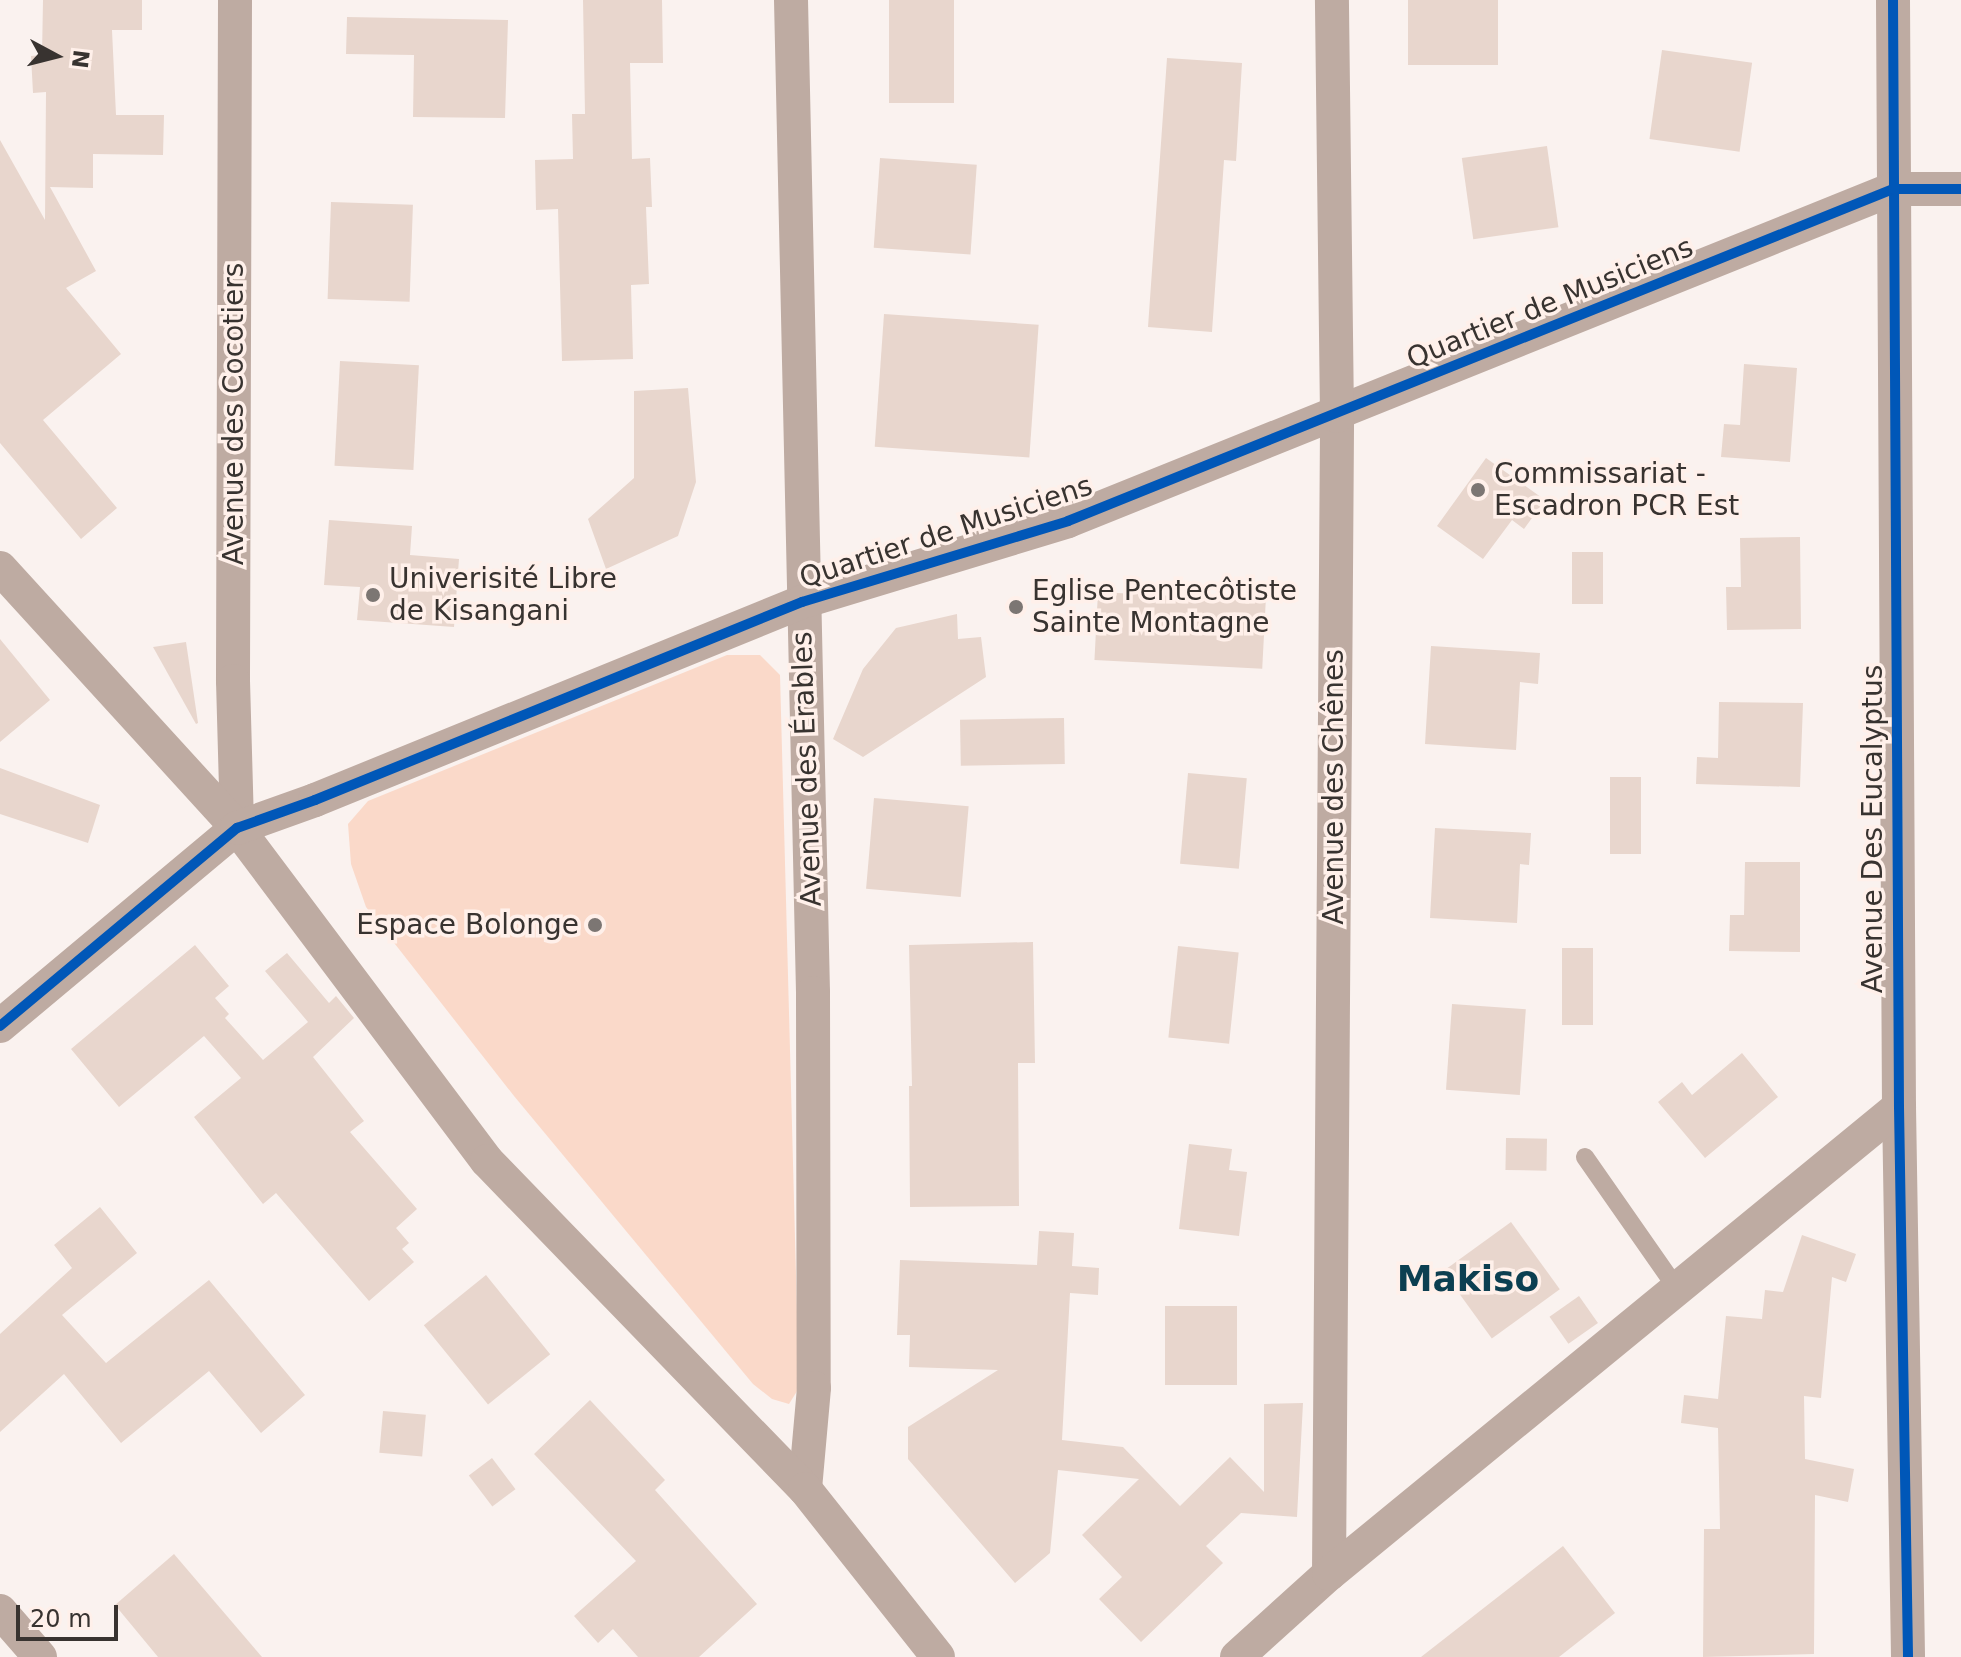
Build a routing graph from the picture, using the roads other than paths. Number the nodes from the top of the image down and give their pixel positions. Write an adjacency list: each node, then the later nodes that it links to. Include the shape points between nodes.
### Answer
1 (235, 0): 10 (street, Avenue des Cocotiers)
2 (791, 0): 9 (street, Avenue des Érables)
3 (1332, 0): 7 (street, Avenue des Chênes)
4 (1893, 0): 5 (street, Avenue Des Eucalyptus)
5 (1893, 189): 6 (street, Quartier de Musiciens); 7 (street, Quartier de Musiciens); 12 (street, Avenue Des Eucalyptus)
6 (1961, 189)
7 (1337, 416): 9 (street, Quartier de Musiciens, via 1068,521); 16 (street, Avenue des Chênes)
8 (0, 568): 10 (street)
9 (802, 602): 10 (street, Quartier de Musiciens); 15 (street, Avenue des Érables, via 815,1311)
10 (237, 828): 11 (street, Quartier de Musiciens); 15 (street, via 487,1161)
11 (0, 1026)
12 (1899, 1107): 14 (street); 21 (street, Avenue Des Eucalyptus)
13 (1585, 1157): 14 (lane)
14 (1677, 1289): 16 (street)
15 (805, 1489): 19 (street)
16 (1329, 1574): 20 (street)
17 (0, 1611): 18 (street)
18 (40, 1657)
19 (938, 1657)
20 (1237, 1657)
21 (1908, 1657)

